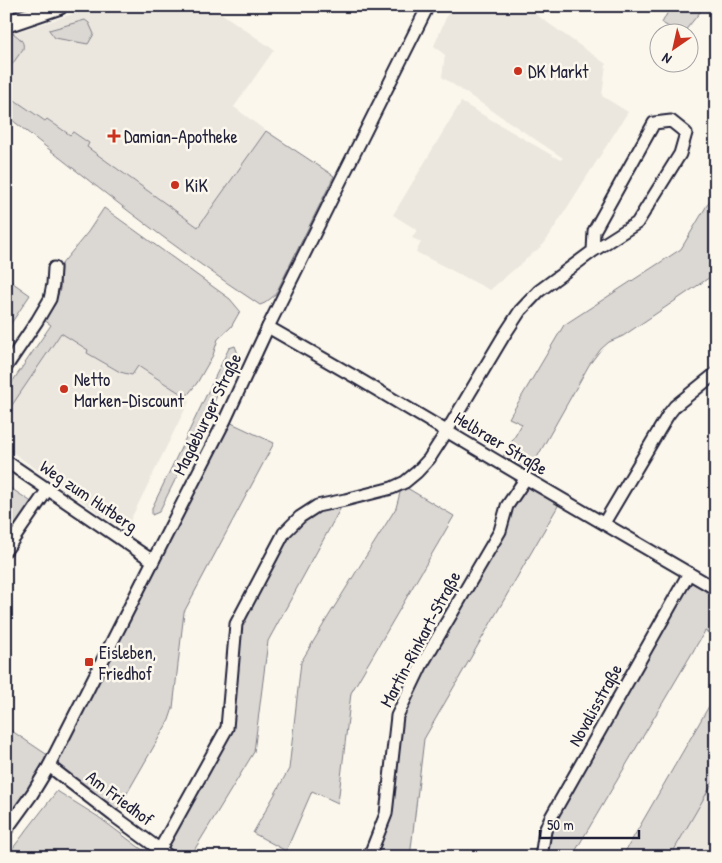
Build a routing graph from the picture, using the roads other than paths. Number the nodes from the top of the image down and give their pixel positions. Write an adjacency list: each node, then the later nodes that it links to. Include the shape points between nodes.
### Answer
1 (58, 6): 3 (main road)
2 (428, 6): 6 (street, Magdeburger Straße)
3 (6, 24)
4 (593, 251): 4 (street, via 594,232 654,123 671,121 686,134 680,154 637,223); 9 (street, via 539,291 520,311)
5 (54, 268): 7 (street, via 50,299)
6 (268, 327): 9 (street, Helbraer Straße); 15 (street, Magdeburger Straße, via 225,420)
7 (6, 367)
8 (716, 373): 13 (street, via 668,415)
9 (447, 431): 11 (street, Helbraer Straße); 20 (street, via 429,459 405,482 381,492 317,506 284,533 236,624 227,728)
10 (6, 460): 12 (street, Weg zum Hutberg)
11 (526, 478): 13 (street, Helbraer Straße); 22 (street, Martin-Rinkart-Straße, via 507,506 500,531 421,666 396,716 386,814)
12 (48, 489): 14 (street); 15 (street, Weg zum Hutberg)
13 (604, 523): 16 (street, Helbraer Straße)
14 (6, 550)
15 (152, 561): 18 (street, Magdeburger Straße)
16 (689, 573): 17 (street, Helbraer Straße); 23 (street, Novalisstraße, via 550,819)
17 (716, 588)
18 (49, 766): 19 (street, Magdeburger Straße); 20 (street, Am Friedhof)
19 (6, 830)
20 (160, 849): 21 (street, Am Friedhof)
21 (170, 857)
22 (369, 857)
23 (541, 857)

